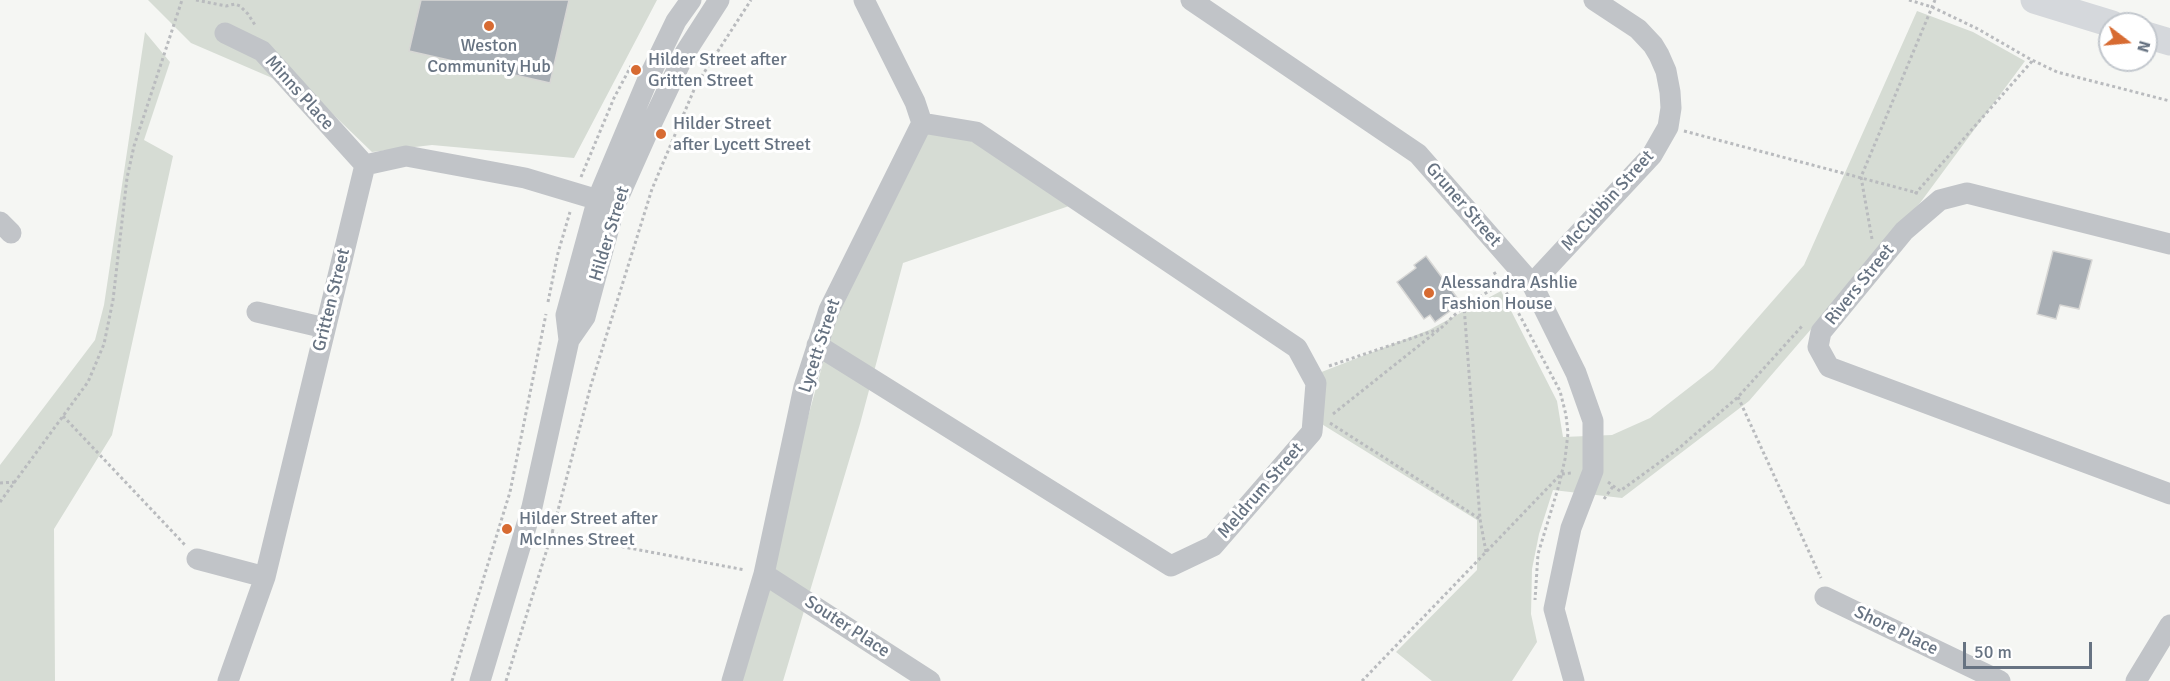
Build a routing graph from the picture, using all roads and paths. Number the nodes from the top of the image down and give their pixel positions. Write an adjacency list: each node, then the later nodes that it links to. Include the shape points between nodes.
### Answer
1 (182, 0): 37 (path, via 134,146 104,344 88,382)
2 (691, 0): 22 (street, Hilder Street, via 648,78)
3 (719, 0): 22 (street, Hilder Street, via 685,53)
4 (751, 0): 49 (path, via 696,85 652,189 591,385)
5 (864, 0): 16 (street)
6 (1191, 0): 28 (street, Gruner Street, via 1419,154)
7 (1594, 0): 17 (street, McCubbin Street, via 1638,29 1659,55 1670,92)
8 (1909, 0): 11 (path)
9 (1935, 0): 11 (path)
10 (2034, 0): 12 (main road)
11 (1932, 7): 14 (path); 19 (path)
12 (2098, 20)
13 (225, 33): 18 (street, Minns Place, via 262,51)
14 (2033, 60): 15 (path, via 2057,72); 20 (path)
15 (2170, 101)
16 (922, 123): 34 (street, Lycett Street, via 829,310); 35 (street, Meldrum Street, via 976,132 1297,348)
17 (1668, 127): 19 (path); 28 (street, McCubbin Street, via 1652,155)
18 (364, 165): 22 (street, via 406,156 525,178); 32 (street, Gritten Street)
19 (1861, 177): 20 (path); 24 (path, via 1873,236 1870,246)
20 (1916, 193): 21 (path); 23 (path)
21 (1940, 200): 25 (street, Rivers Street, via 1967,193); 43 (street, Rivers Street, via 1904,231 1821,332 1818,347 1829,367)
22 (607, 202): 48 (street, Hilder Street, via 585,317 568,340)
23 (1909, 202)
24 (1878, 237)
25 (2170, 244)
26 (1490, 266): 27 (path)
27 (1501, 284): 29 (path); 39 (path, via 1560,392 1568,433)
28 (1532, 284): 38 (street, Gruner Street, via 1576,373 1593,421)
29 (1464, 306): 33 (path); 46 (path)
30 (257, 312): 32 (street)
31 (1806, 321): 36 (path)
32 (326, 328): 53 (street, Gritten Street)
33 (1441, 328): 35 (path); 46 (path, via 1326,420)
34 (817, 345): 35 (street, Meldrum Street, via 1172,566 1213,546 1312,432 1316,383); 52 (street, Lycett Street, via 804,387)
35 (1310, 373)
36 (1738, 397): 42 (path, via 1678,449 1620,491); 54 (path, via 1822,579)
37 (63, 416): 40 (path); 51 (path)
38 (1593, 471): 39 (path); 42 (path); 63 (street, Gruner Street, via 1571,528 1554,609)
39 (1561, 474): 50 (path); 55 (path, via 1538,554)
40 (15, 482): 41 (path); 44 (path)
41 (0, 483)
42 (1614, 485): 45 (path)
43 (2170, 494)
44 (0, 502)
45 (1600, 504)
46 (1480, 519): 50 (path)
47 (501, 523): 48 (path)
48 (526, 528): 49 (path); 58 (street, Hilder Street)
49 (552, 533): 52 (path); 59 (path)
50 (1486, 552): 62 (path)
51 (197, 559): 53 (street)
52 (764, 574): 60 (street, Lycett Street); 61 (street, Souter Place)
53 (265, 577): 57 (street, Gritten Street)
54 (1825, 597): 64 (street, Shore Place)
55 (1535, 602)
56 (2170, 625): 65 (street)
57 (228, 681)
58 (480, 681)
59 (506, 681)
60 (732, 681)
61 (930, 681)
62 (1362, 681)
63 (1574, 681)
64 (2000, 681)
65 (2136, 681)

